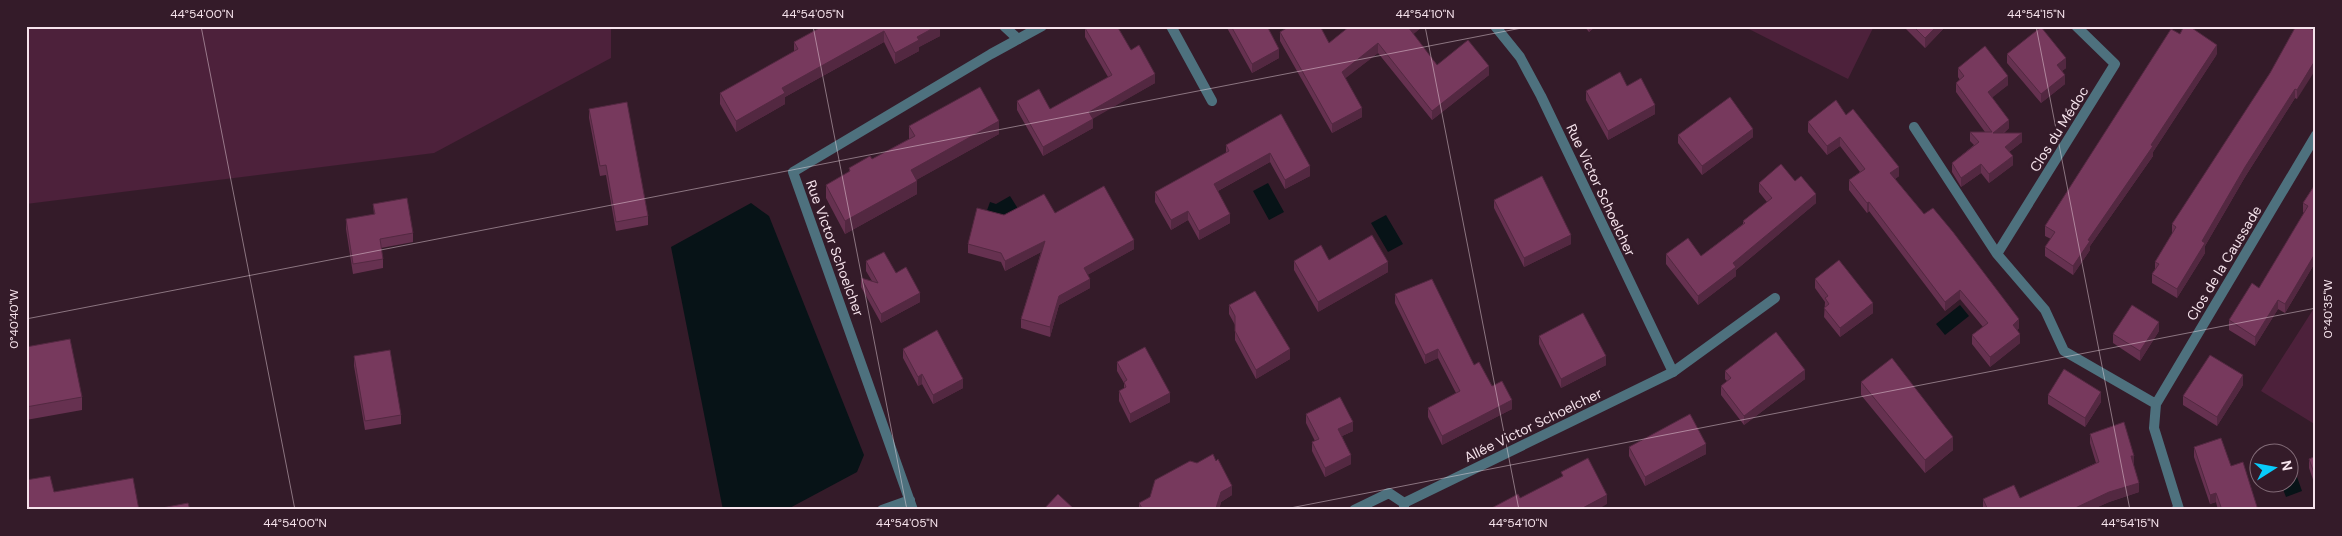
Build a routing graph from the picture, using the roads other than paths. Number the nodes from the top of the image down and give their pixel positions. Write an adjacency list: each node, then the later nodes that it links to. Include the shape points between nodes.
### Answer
1 (1004, 26): 6 (street)
2 (1042, 26): 6 (street, Rue Victor Schoelcher)
3 (1171, 26): 7 (street)
4 (1495, 26): 12 (street, Rue Victor Schoelcher, via 1520,57 1541,96)
5 (2076, 26): 10 (street, Clos du Médoc, via 2115,64)
6 (1018, 39): 14 (street, Rue Victor Schoelcher, via 792,172)
7 (1212, 101)
8 (1914, 127): 10 (street)
9 (2316, 136): 13 (street, Clos de la Caussade)
10 (1997, 254): 13 (street, via 2045,310 2064,351)
11 (1775, 298): 12 (street, Allée Victor Schoelcher)
12 (1673, 372): 15 (street, Allée Victor Schoelcher)
13 (2156, 404): 18 (street, via 2154,428)
14 (911, 505): 16 (street)
15 (1404, 507): 17 (street, Allée Victor Schoelcher, via 1389,493)
16 (882, 510)
17 (1354, 510)
18 (2176, 510)

